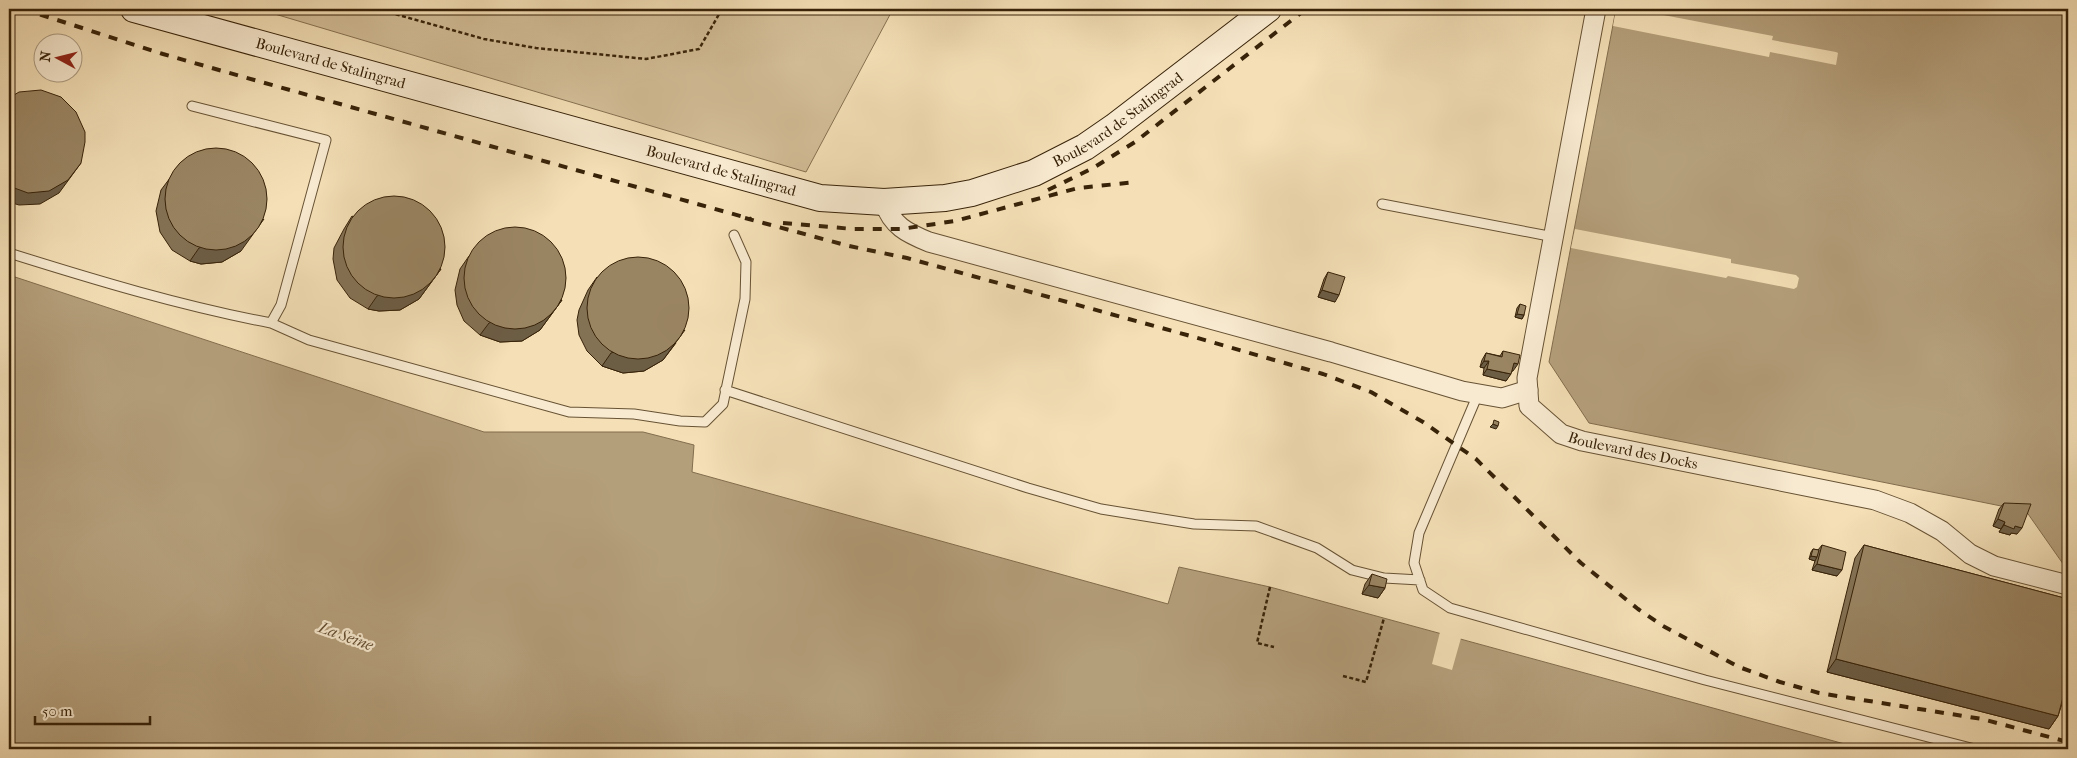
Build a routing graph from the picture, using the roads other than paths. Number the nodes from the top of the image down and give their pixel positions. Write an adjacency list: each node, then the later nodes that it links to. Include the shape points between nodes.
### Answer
1 (134, 9): 5 (street, Boulevard de Stalingrad, via 820,198)
2 (1268, 9): 5 (street, Boulevard de Stalingrad, via 1114,127 1064,159 1034,173 972,193 919,201)
3 (1596, 9): 8 (street, Boulevard des Docks)
4 (192, 106): 10 (lane, via 326,140 280,305)
5 (884, 202): 13 (street, via 893,222 901,229 930,242)
6 (1382, 204): 8 (lane)
7 (734, 235): 11 (lane, via 746,262 745,299)
8 (1554, 237): 12 (street, Boulevard des Docks, via 1527,378)
9 (9, 253): 10 (lane, via 153,297)
10 (271, 323): 11 (lane, via 309,340 569,412 634,414 705,422 722,404)
11 (726, 390): 14 (lane, via 1101,509 1194,524 1256,526 1317,548 1352,570 1384,578)
12 (1528, 390): 13 (street, via 1502,398); 15 (street, Boulevard des Docks, via 1529,406 1561,434 1582,441 1875,500 1910,513 1942,531 1970,554 1994,566)
13 (1478, 394): 14 (lane, via 1419,533 1414,563)
14 (1420, 580): 16 (lane, via 1423,590 1450,608 1705,680)
15 (2068, 585)
16 (1975, 749)

